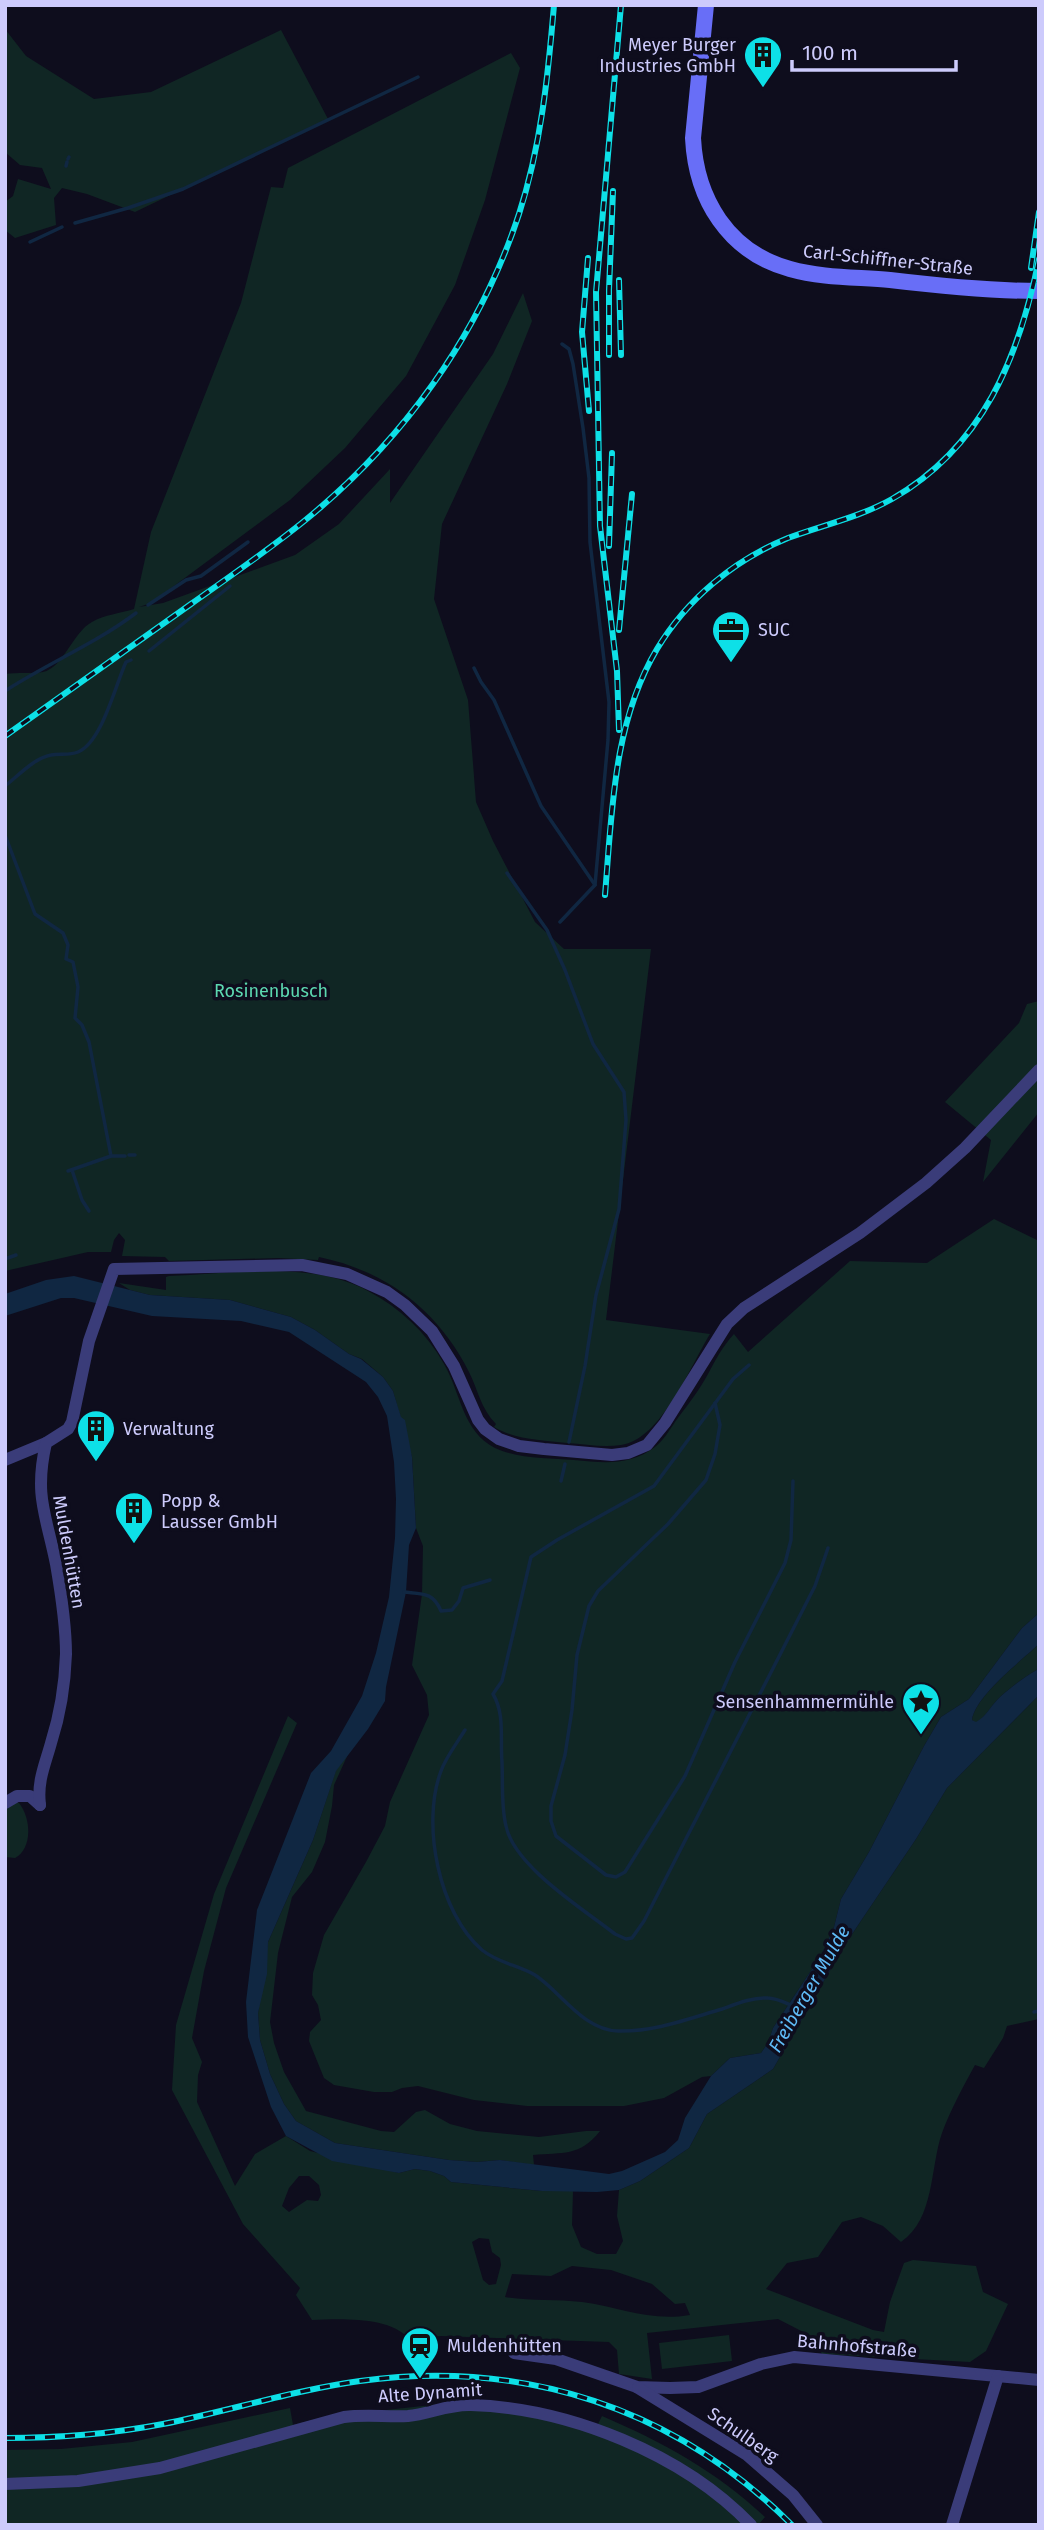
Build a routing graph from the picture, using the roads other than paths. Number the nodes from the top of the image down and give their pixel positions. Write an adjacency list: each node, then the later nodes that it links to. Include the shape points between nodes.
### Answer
1 (706, 5): 2 (main road, Carl-Schiffner-Straße, via 694,159 717,218 749,249 789,269 823,275)
2 (1039, 291)
3 (1039, 1070): 4 (street, via 926,1183 727,1324 647,1445 612,1455 519,1446 499,1439 478,1420 432,1331 405,1305 347,1274 302,1265 114,1269 88,1345 72,1422)
4 (46, 1443): 5 (street); 6 (street, Muldenhütten, via 41,1500 64,1616 66,1652 57,1718 40,1779 40,1805 30,1796 17,1796)
5 (5, 1460)
6 (5, 1803)
7 (514, 2353): 10 (street, Bahnhofstraße, via 556,2359)
8 (998, 2376): 9 (street, Bahnhofstraße); 10 (street, Bahnhofstraße, via 794,2357 698,2387); 14 (street)
9 (1039, 2380)
10 (637, 2387): 13 (street, Schulberg, via 747,2455 793,2495)
11 (5, 2484): 12 (street, Alte Dynamit, via 114,2476 344,2417 409,2416 468,2405 554,2417 653,2454 707,2486)
12 (751, 2525)
13 (817, 2525)
14 (952, 2525)

